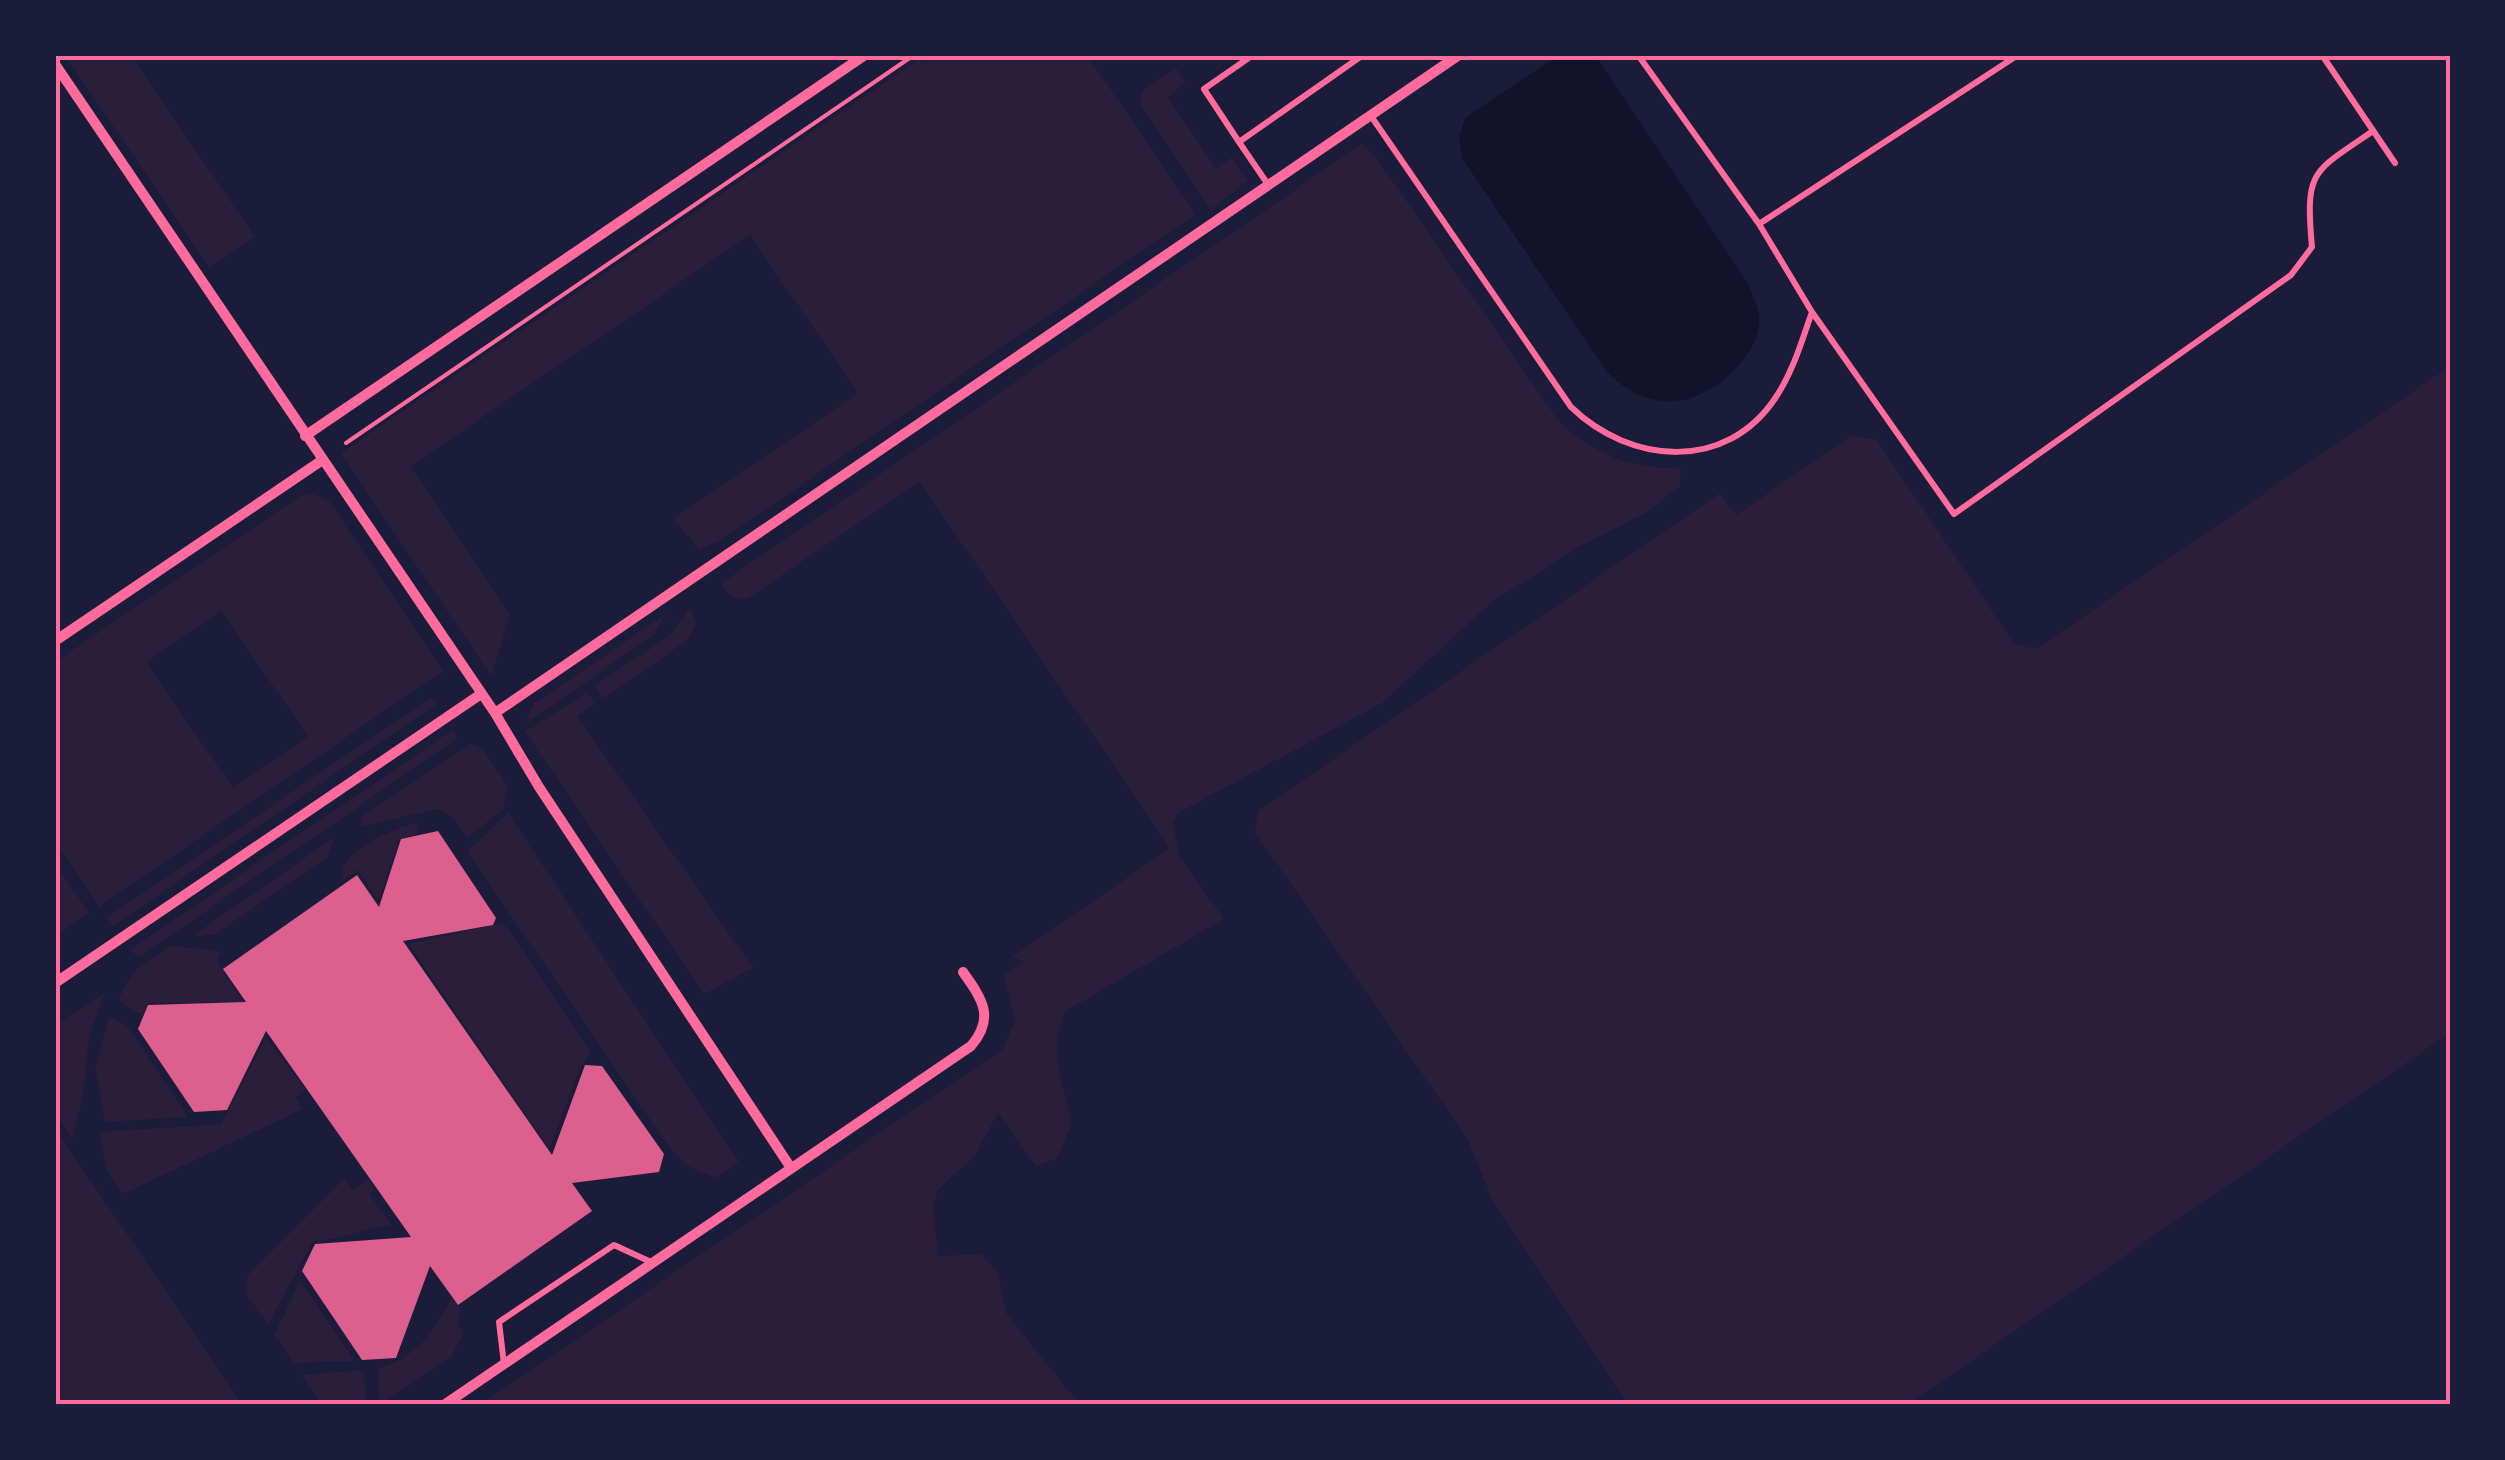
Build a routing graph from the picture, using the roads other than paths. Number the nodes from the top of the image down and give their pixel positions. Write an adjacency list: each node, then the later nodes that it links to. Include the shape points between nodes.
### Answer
1 (865, 55): 16 (street)
2 (1253, 55): 11 (lane, via 1204,89)
3 (1364, 55): 11 (lane)
4 (1459, 55): 9 (street)
5 (1638, 55): 14 (lane)
6 (2018, 55): 14 (lane)
7 (2322, 55): 10 (lane)
8 (55, 64): 16 (street)
9 (1371, 116): 13 (street); 15 (lane, via 1571,407 1618,442 1666,455 1732,438 1777,396)
10 (2374, 131): 12 (lane); 15 (lane, via 2319,168 2308,191 2312,247 2292,275 1954,514)
11 (1239, 142): 13 (lane)
12 (2395, 164)
13 (1269, 186): 20 (street)
14 (1759, 224): 15 (lane)
15 (1812, 312)
16 (304, 436): 17 (street)
17 (321, 461): 18 (street); 19 (street)
18 (55, 641)
19 (481, 694): 20 (street); 22 (street)
20 (495, 713): 23 (street)
21 (963, 972): 23 (street, via 987,1015 971,1046)
22 (55, 983)
23 (791, 1168): 24 (street)
24 (652, 1263): 25 (street); 25 (lane, via 614,1245 499,1322)
25 (504, 1364): 26 (street)
26 (444, 1405)

